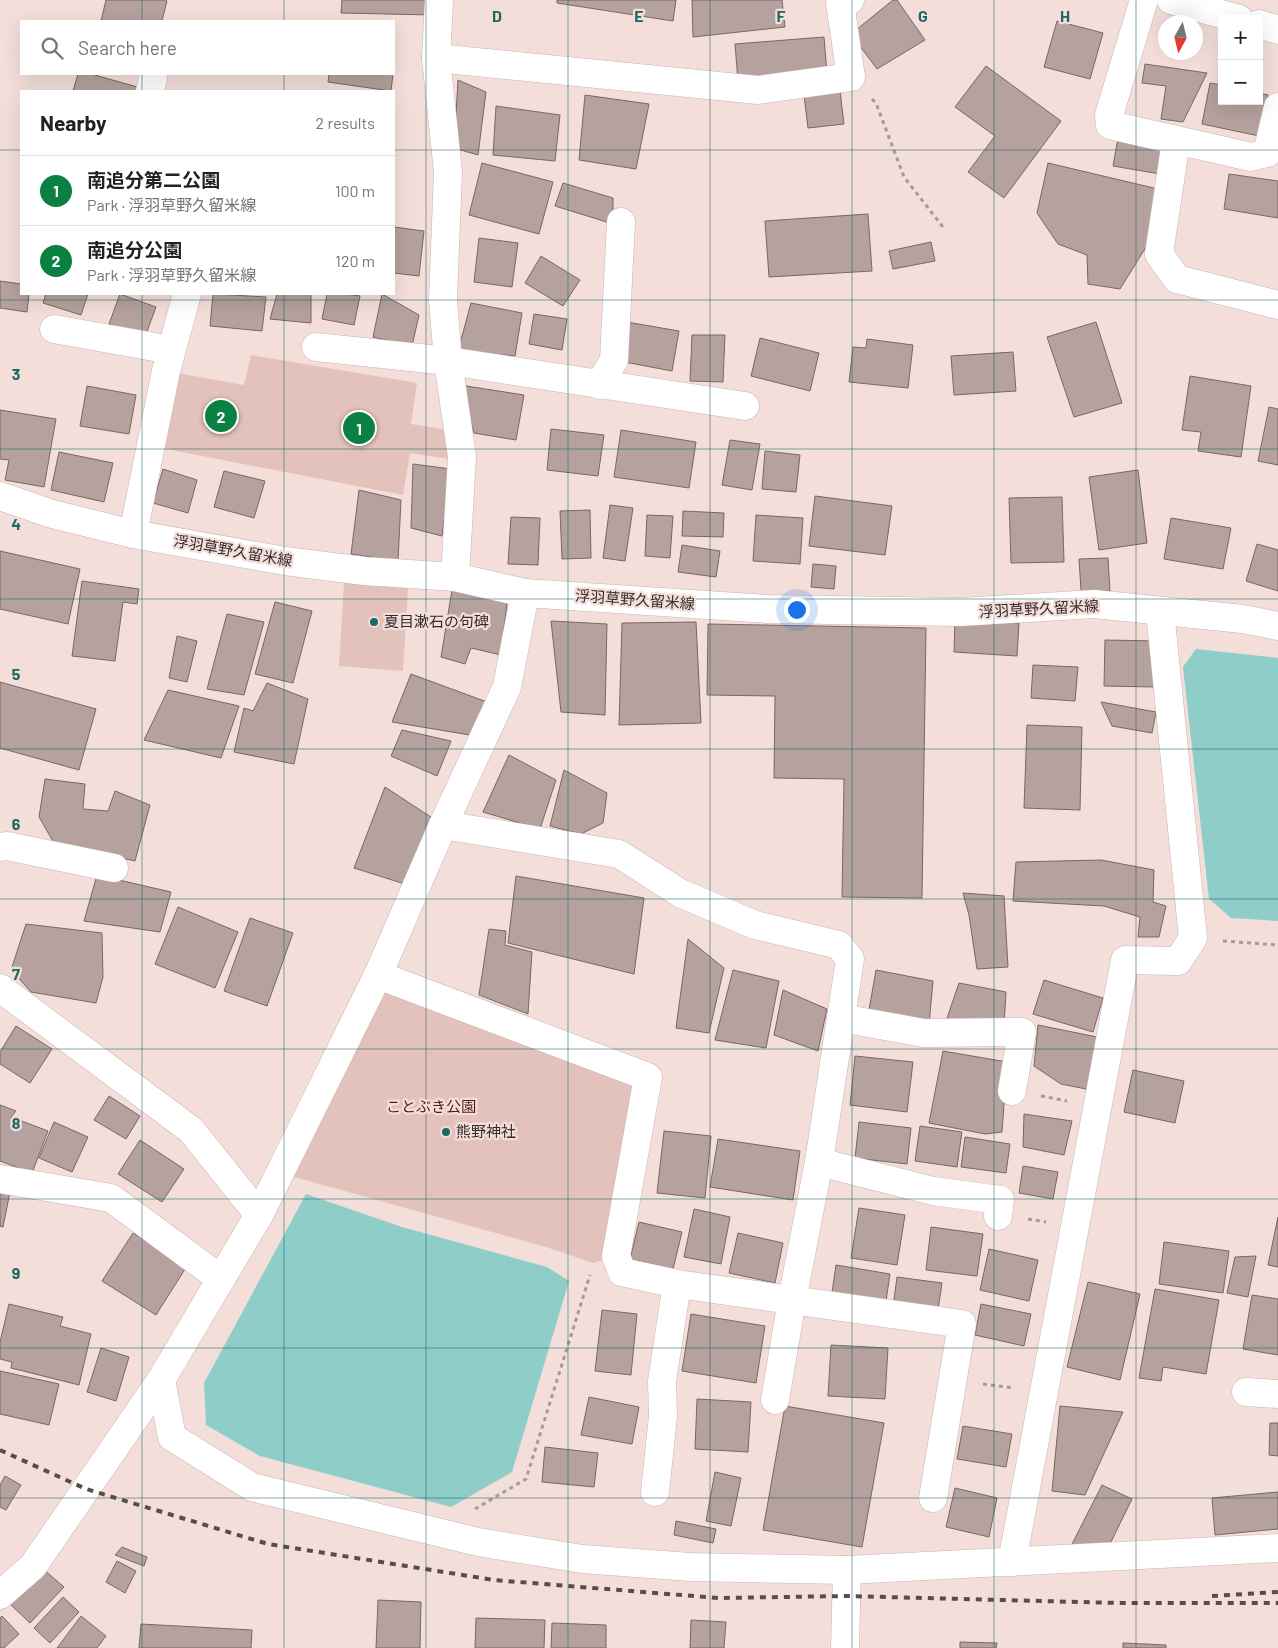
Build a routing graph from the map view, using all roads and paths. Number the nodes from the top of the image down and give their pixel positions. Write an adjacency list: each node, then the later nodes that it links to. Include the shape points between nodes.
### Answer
1 (439, 0): 8 (street)
2 (850, 0): 9 (street, via 840,3)
3 (1144, 0): 11 (street, via 1109,115 1110,125)
4 (1171, 0): 5 (street)
5 (1225, 15)
6 (1263, 25): 7 (street)
7 (1278, 30)
8 (436, 58): 9 (street, via 758,90); 19 (street, via 448,172 444,300)
9 (851, 77): 13 (path, via 876,103 904,177)
10 (1278, 107): 11 (street, via 1267,153 1250,157)
11 (1176, 141): 15 (street, via 1159,254 1178,279)
12 (621, 222): 20 (street, via 614,360)
13 (943, 227)
14 (187, 295): 18 (street)
15 (1278, 305)
16 (54, 329): 18 (street)
17 (316, 347): 19 (street)
18 (172, 350): 23 (street)
19 (448, 361): 20 (street); 24 (street, via 462,457)
20 (599, 385): 21 (street)
21 (745, 406)
22 (0, 496): 23 (street, 浮羽草野久留米線, via 52,514)
23 (133, 534): 24 (street, 浮羽草野久留米線, via 285,560)
24 (455, 577): 25 (street, 浮羽草野久留米線)
25 (525, 592): 26 (street, 浮羽草野久留米線, via 768,609 960,612 1094,604); 28 (street, via 507,688)
26 (1160, 611): 27 (street, 浮羽草野久留米線, via 1243,619); 31 (street)
27 (1278, 626)
28 (443, 825): 33 (street); 35 (street, via 619,854 680,893 755,925 839,945 850,959)
29 (0, 847): 30 (street)
30 (114, 868)
31 (1193, 938): 32 (path); 47 (street, via 1178,961 1125,960)
32 (1278, 945)
33 (378, 975): 39 (street); 41 (street, via 648,1077)
34 (0, 988): 39 (street, via 191,1130)
35 (841, 1018): 36 (street, via 924,1033 1022,1032); 37 (street)
36 (1012, 1091)
37 (819, 1162): 40 (street, via 933,1191 1000,1200); 44 (street)
38 (0, 1179): 42 (street, via 111,1198)
39 (259, 1215): 42 (street)
40 (998, 1216)
41 (616, 1256): 43 (street, via 622,1272); 53 (path, via 593,1264 526,1479)
42 (221, 1279): 45 (street)
43 (677, 1284): 44 (street); 51 (street, via 662,1381 663,1416)
44 (792, 1300): 46 (street, via 962,1324); 50 (street)
45 (161, 1380): 56 (street, via 172,1437 252,1488 478,1542 582,1559 690,1567); 57 (street, via 33,1566)
46 (952, 1381): 47 (path); 52 (street)
47 (1044, 1391): 55 (street)
48 (1246, 1392): 49 (street)
49 (1278, 1394)
50 (775, 1400)
51 (655, 1492)
52 (933, 1498)
53 (472, 1511)
54 (1278, 1548): 55 (street)
55 (1012, 1562): 56 (street)
56 (847, 1570): 58 (street)
57 (0, 1595)
58 (845, 1648)

